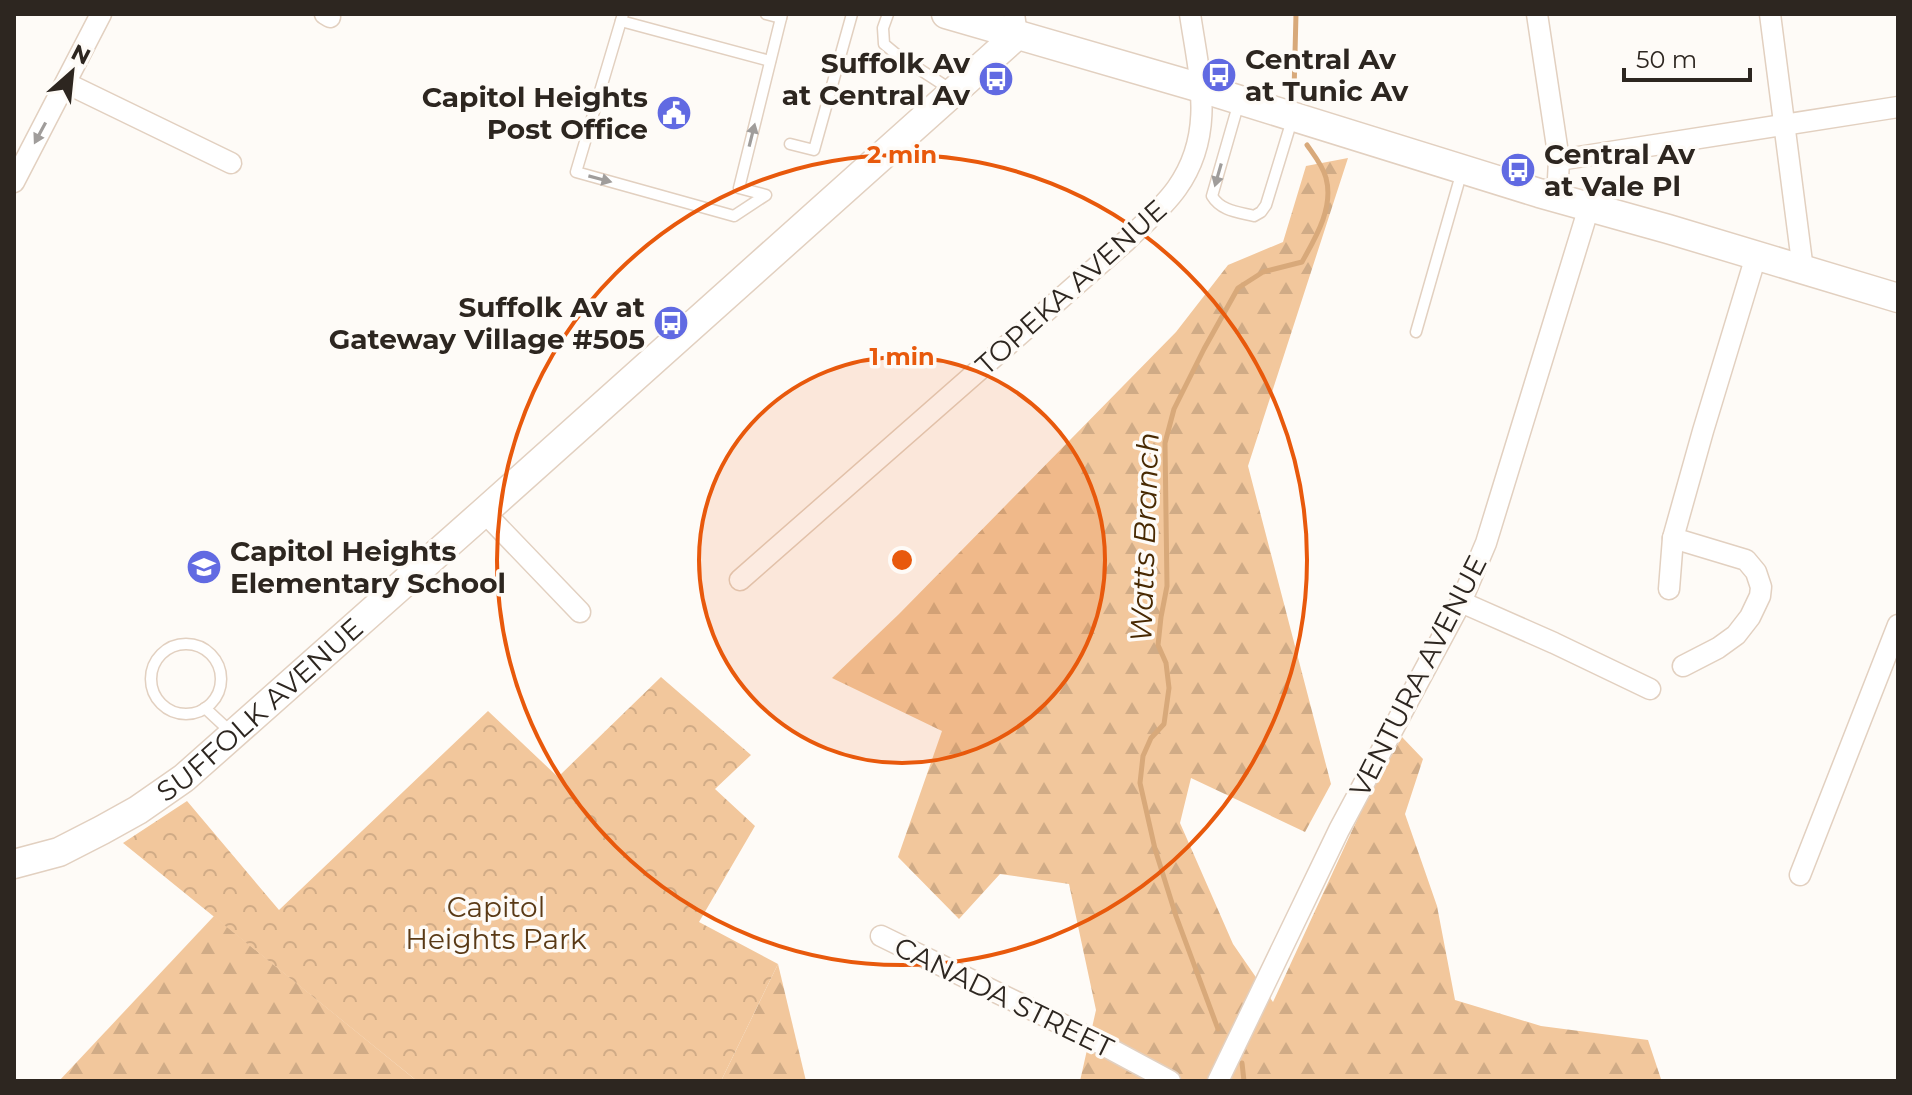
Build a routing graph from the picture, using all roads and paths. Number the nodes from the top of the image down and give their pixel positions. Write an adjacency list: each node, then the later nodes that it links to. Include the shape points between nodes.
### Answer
1 (101, 14): 13 (street)
2 (766, 14): 9 (lane)
3 (852, 14): 20 (lane, via 814,150)
4 (888, 14): 15 (lane, via 884,44)
5 (946, 14): 11 (street)
6 (1190, 14): 14 (street, TOPEKA AVENUE)
7 (1537, 14): 21 (street)
8 (1770, 14): 19 (street)
9 (781, 16): 12 (lane)
10 (622, 17): 12 (lane); 12 (lane, one-way to 12, via 576,172 734,216 766,195 739,188)
11 (1015, 24): 14 (street); 15 (street, SUFFOLK AVENUE)
12 (770, 61)
13 (66, 83): 22 (street); 24 (street, one-way to 24)
14 (1201, 88): 16 (street); 33 (street, TOPEKA AVENUE, via 1203,114 1194,155 1165,203)
15 (954, 92): 31 (street, SUFFOLK AVENUE)
16 (1239, 100): 18 (street); 18 (lane, one-way to 18, via 1212,196 1225,209 1254,216 1261,212)
17 (1898, 107): 19 (street)
18 (1293, 116): 23 (street)
19 (1786, 123): 21 (street); 28 (street)
20 (790, 144)
21 (1559, 160): 25 (street)
22 (231, 163)
23 (1463, 169): 25 (street); 30 (lane)
24 (14, 182)
25 (1557, 198): 26 (street)
26 (1589, 207): 27 (street); 35 (street, VENTURA AVENUE, via 1486,543)
27 (1756, 256): 28 (street); 32 (street)
28 (1803, 270): 29 (street)
29 (1898, 298)
30 (1416, 332)
31 (484, 512): 36 (street); 41 (street, SUFFOLK AVENUE)
32 (1673, 538): 34 (street); 38 (street, via 1746,560 1761,587 1750,617 1736,635)
33 (740, 580)
34 (1669, 589)
35 (1461, 602): 39 (street); 46 (street, VENTURA AVENUE, via 1339,830)
36 (580, 612)
37 (1898, 625): 43 (street)
38 (1683, 666)
39 (1650, 689)
40 (205, 708): 40 (lane, via 179,713 155,697 151,677 162,653 185,644 215,660 219,689); 41 (lane)
41 (233, 734): 42 (street, SUFFOLK AVENUE, via 138,810 59,852)
42 (14, 864)
43 (1800, 875)
44 (881, 936): 45 (street, CANADA STREET)
45 (1170, 1081)
46 (1218, 1081)

